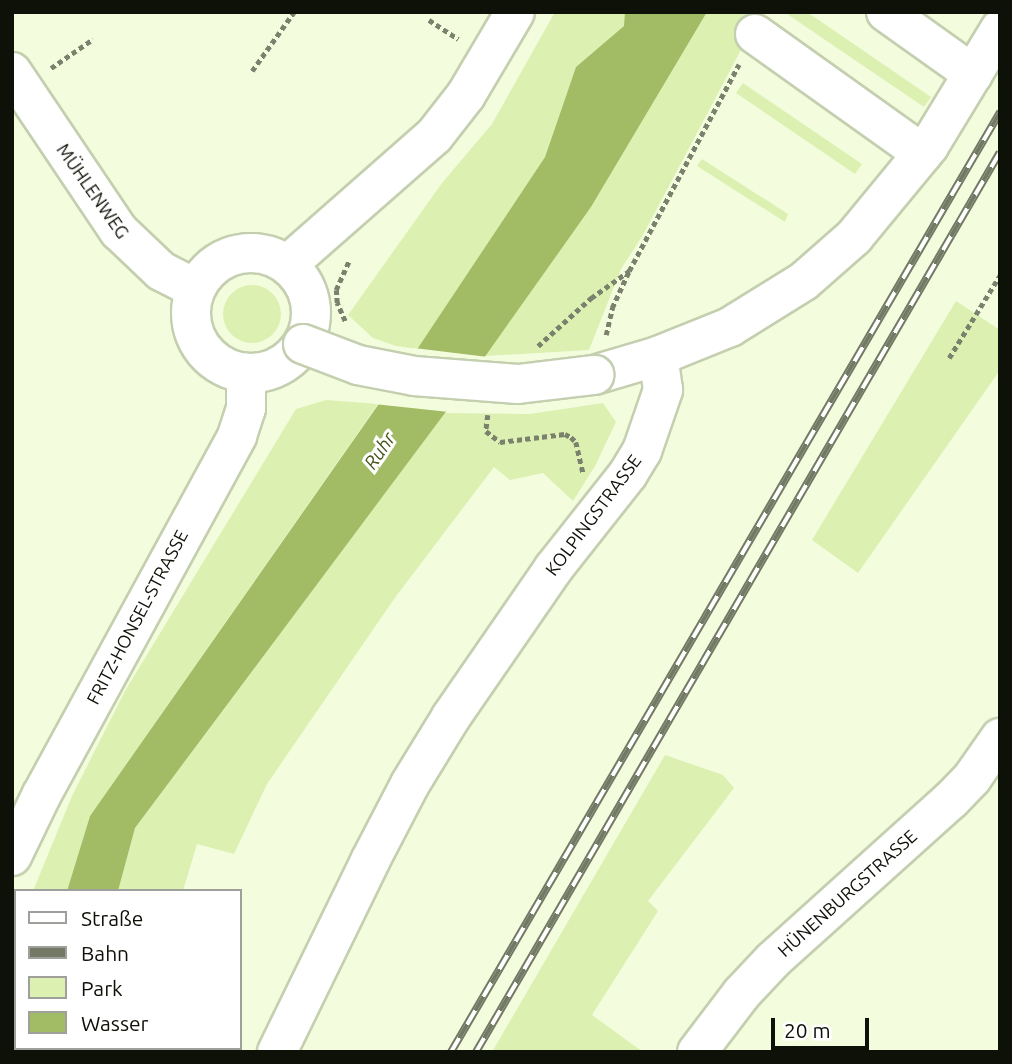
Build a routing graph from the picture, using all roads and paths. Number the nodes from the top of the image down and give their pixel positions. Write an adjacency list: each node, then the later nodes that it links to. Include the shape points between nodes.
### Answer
1 (294, 12): 7 (path)
2 (515, 12): 11 (street, via 466,94 433,136)
3 (886, 12): 8 (street)
4 (1000, 29): 8 (street)
5 (755, 34): 10 (street); 16 (path, via 629,271 612,308)
6 (93, 39): 9 (path)
7 (252, 71)
8 (973, 74): 10 (street)
9 (18, 80): 13 (street, MÜHLENWEG, via 119,231 161,271)
10 (923, 154): 15 (street, via 854,237 804,281 730,327)
11 (287, 265): 13 (street, via 271,256 236,255 205,273); 14 (street, via 304,285 311,310)
12 (1000, 275): 17 (path)
13 (196, 289): 18 (street, via 190,307 199,344 211,359)
14 (303, 344): 16 (street, bridge, via 358,365 414,376 518,384); 18 (street, via 279,368)
15 (658, 356): 16 (street); 21 (street, KOLPINGSTRASSE, via 663,390 642,451 552,569 410,784)
16 (600, 358)
17 (949, 358)
18 (246, 374): 20 (street, FRITZ-HONSEL-STRASSE, via 246,408 237,436)
19 (996, 755): 22 (street, HÜNENBURGSTRASSE, via 773,960)
20 (12, 856)
21 (277, 1052)
22 (697, 1052)

